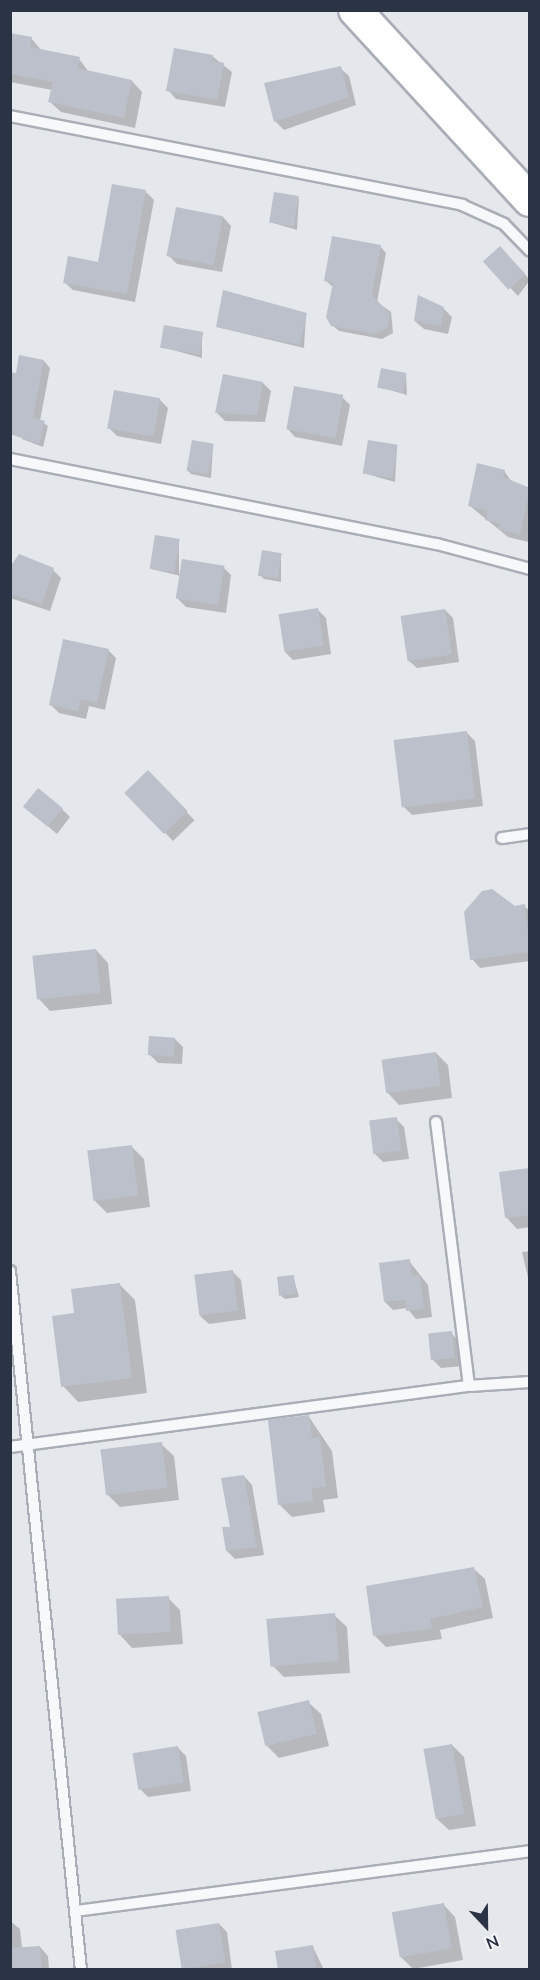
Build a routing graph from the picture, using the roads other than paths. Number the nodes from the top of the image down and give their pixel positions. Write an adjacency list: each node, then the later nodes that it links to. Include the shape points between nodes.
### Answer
1 (356, 10): 3 (street)
2 (10, 116): 4 (lane, via 462,205 504,224)
3 (530, 200)
4 (530, 251)
5 (10, 459): 6 (lane, via 414,539)
6 (530, 569)
7 (530, 834): 8 (lane)
8 (502, 838)
9 (436, 1122): 12 (lane)
10 (10, 1271): 13 (lane)
11 (530, 1382): 12 (lane)
12 (470, 1386): 13 (lane)
13 (30, 1444): 14 (lane); 16 (lane)
14 (10, 1447)
15 (530, 1851): 16 (lane)
16 (76, 1911): 17 (lane)
17 (81, 1970)

